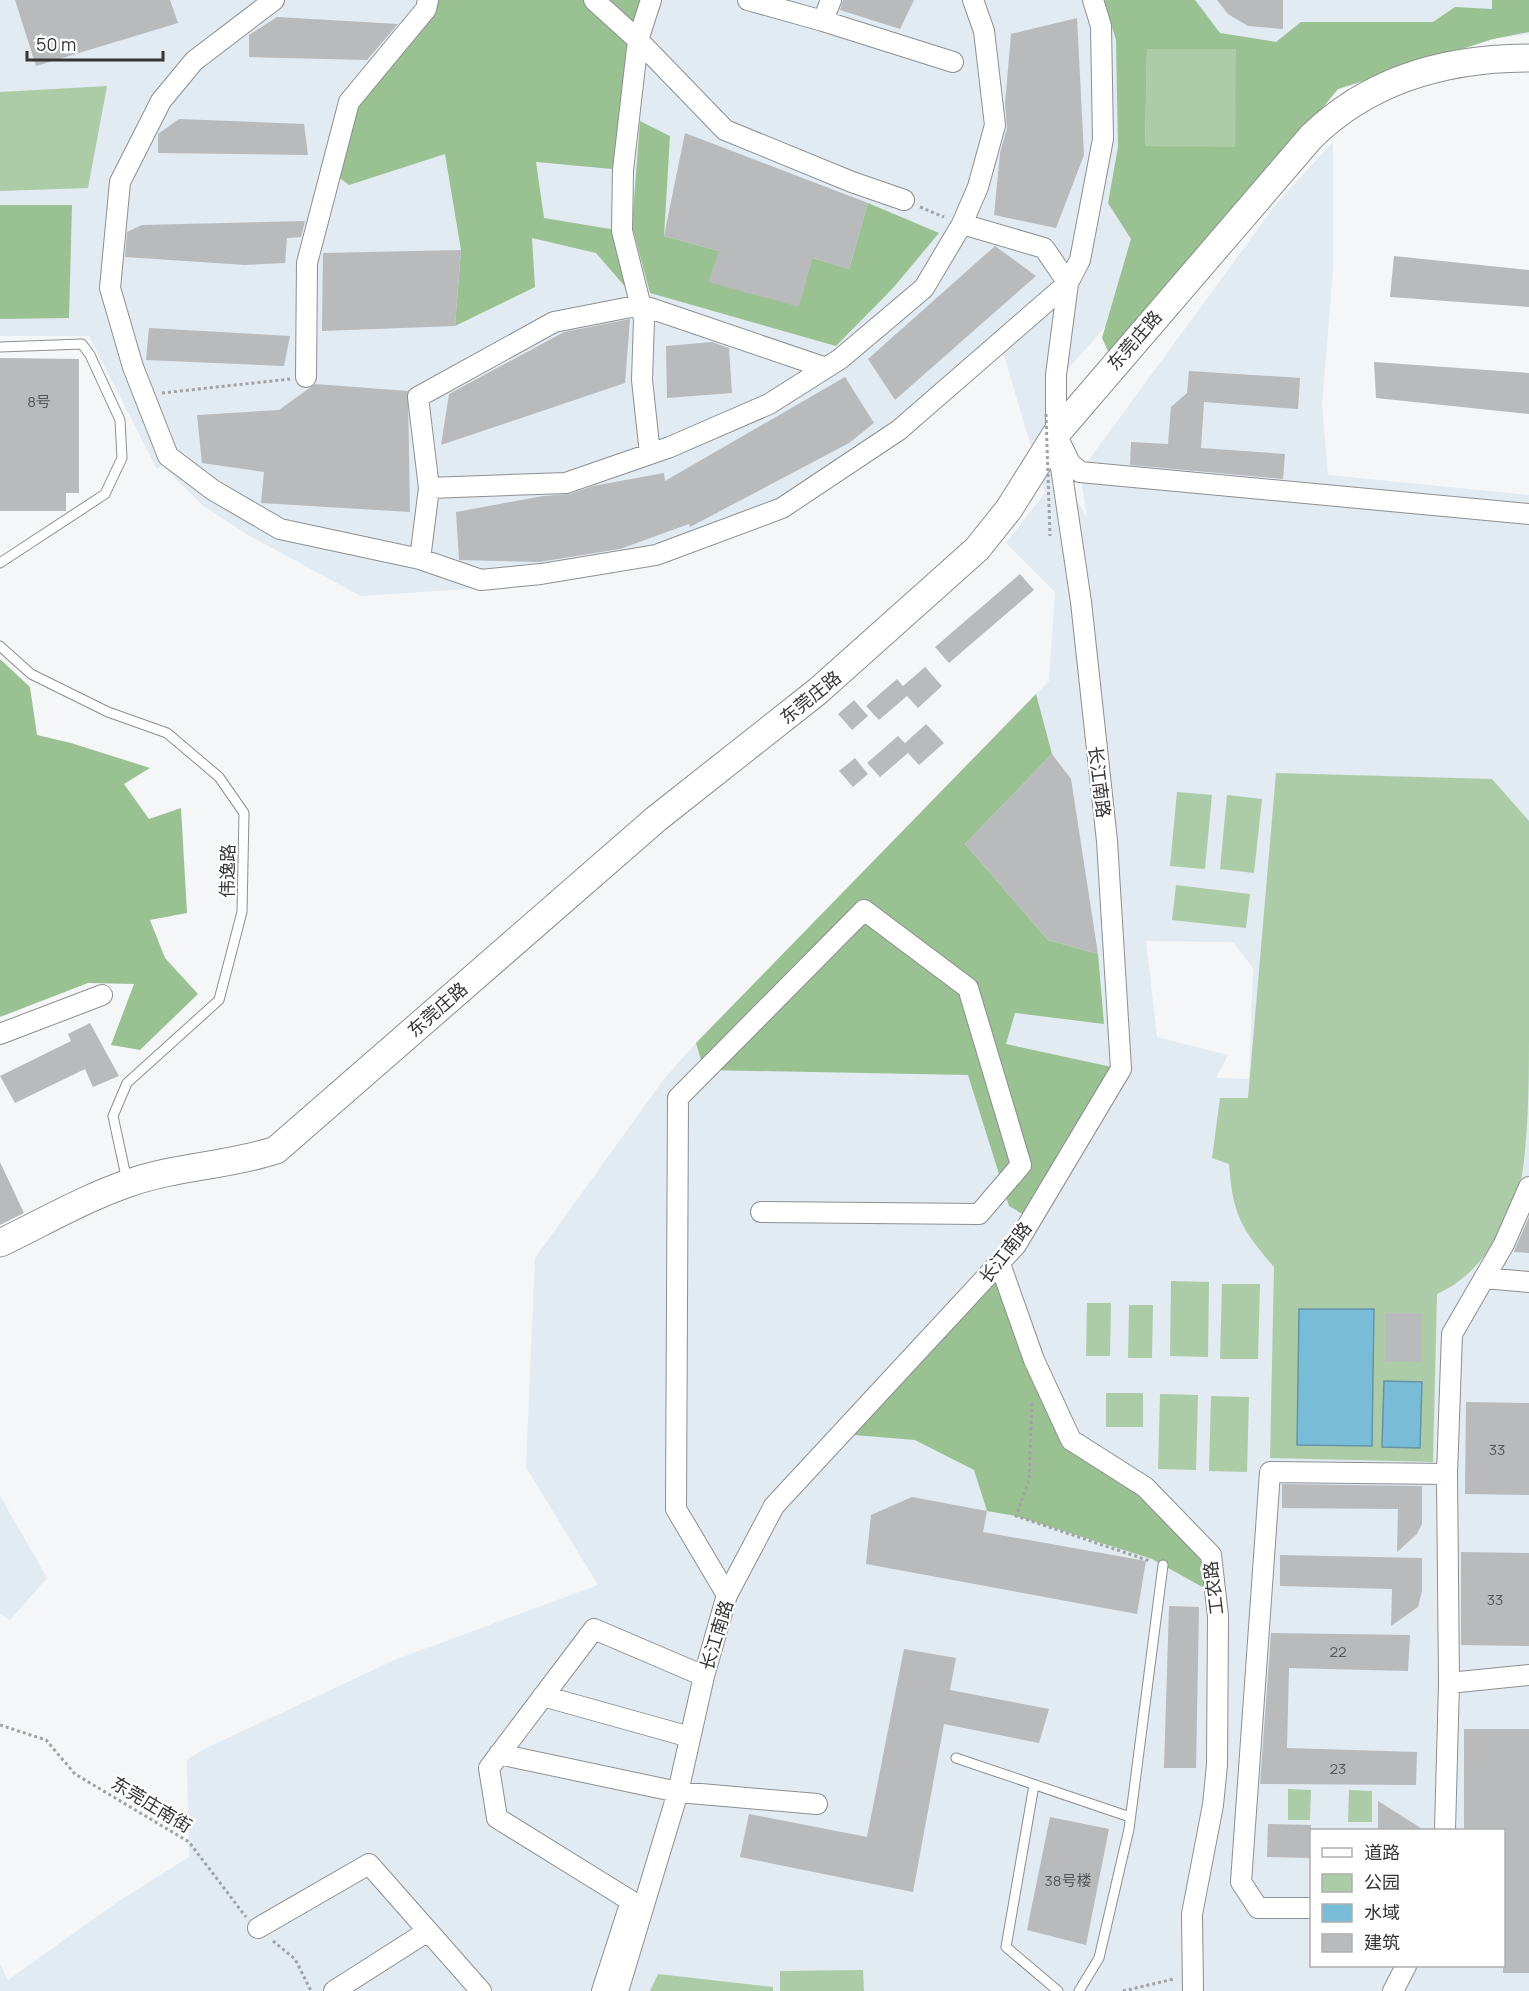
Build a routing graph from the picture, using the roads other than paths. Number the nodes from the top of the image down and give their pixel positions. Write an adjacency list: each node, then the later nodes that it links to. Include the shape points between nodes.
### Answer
1 (274, 0): 24 (street, via 195,61 162,101 120,182 110,288 143,395 168,456 213,490 280,529)
2 (428, 0): 19 (street, via 426,9 349,102 307,263)
3 (594, 0): 10 (street)
4 (651, 0): 10 (street)
5 (748, 0): 9 (street)
6 (831, 0): 9 (street)
7 (973, 0): 14 (street, via 984,31 994,125 978,187)
8 (1093, 0): 15 (street, via 1101,26 1103,139 1080,260)
9 (823, 21): 12 (street)
10 (638, 40): 13 (street, via 725,130); 16 (street, via 623,170 622,231)
11 (1529, 58): 20 (street, 东莞庄路, via 1465,61 1425,72 1357,99 1330,118)
12 (953, 62)
13 (904, 200)
14 (962, 224): 15 (street, via 1044,248); 18 (street, via 924,288)
15 (1068, 283): 20 (street, 长江南路); 24 (street, via 899,430 782,508 656,555 541,574 481,580)
16 (640, 305): 18 (street); 21 (street, via 644,320 642,380); 22 (street, via 554,322 418,397)
17 (0, 347): 25 (lane, via 81,344 120,420 122,458 105,494)
18 (826, 368): 21 (street, via 769,404)
19 (306, 377)
20 (1051, 424): 23 (street, via 1070,463 1080,472); 29 (street, 东莞庄路, via 1009,509 952,573 818,691 656,819 276,1150 248,1160 191,1167); 33 (street, 长江南路, via 1081,602 1107,841 1121,1069 1016,1245)
21 (650, 454): 22 (street, via 566,483)
22 (429, 488): 24 (street)
23 (1529, 514)
24 (420, 559)
25 (0, 563)
26 (0, 646): 29 (lane, 伟逸路, via 31,674 108,712 167,733 219,777 244,813 242,912 219,1000 127,1083 113,1116)
27 (102, 995): 28 (street)
28 (0, 1034)
29 (128, 1183): 32 (street, 东莞庄路)
30 (1529, 1187): 34 (street)
31 (761, 1212): 38 (street, via 979,1214 1021,1165 968,988 864,910 678,1098 676,1509)
32 (0, 1243)
33 (1000, 1264): 38 (street, 长江南路, via 774,1506); 55 (street, 工农路, via 1034,1360 1071,1440 1145,1487 1211,1555 1218,1616 1216,1764 1213,1804 1192,1914)
34 (1484, 1278): 35 (street); 36 (street, via 1452,1334)
35 (1529, 1282)
36 (1448, 1474): 41 (street); 51 (street, via 1270,1472 1241,1882 1258,1908)
37 (1163, 1565): 49 (lane)
38 (728, 1595): 39 (street, 长江南路)
39 (704, 1676): 42 (street, via 594,1629); 43 (street, 长江南路)
40 (1529, 1676): 41 (street)
41 (1449, 1683): 50 (street)
42 (543, 1696): 43 (street); 44 (street)
43 (690, 1737): 47 (street, 长江南路)
44 (499, 1754): 47 (street); 58 (street, via 489,1768 497,1818 631,1901)
45 (956, 1758): 46 (lane)
46 (1034, 1785): 49 (lane); 60 (lane, via 1006,1947)
47 (678, 1792): 48 (street); 59 (street, 长江南路)
48 (816, 1804)
49 (1130, 1817): 61 (lane, via 1099,1958)
50 (1445, 1829)
51 (1310, 1908)
52 (258, 1928): 53 (street, via 369,1864)
53 (428, 1930): 56 (street); 57 (street)
54 (1405, 1967): 62 (street)
55 (1193, 1983)
56 (334, 1991)
57 (481, 1991)
58 (602, 1991)
59 (618, 1991)
60 (1058, 1991)
61 (1079, 1991)
62 (1393, 1991)

